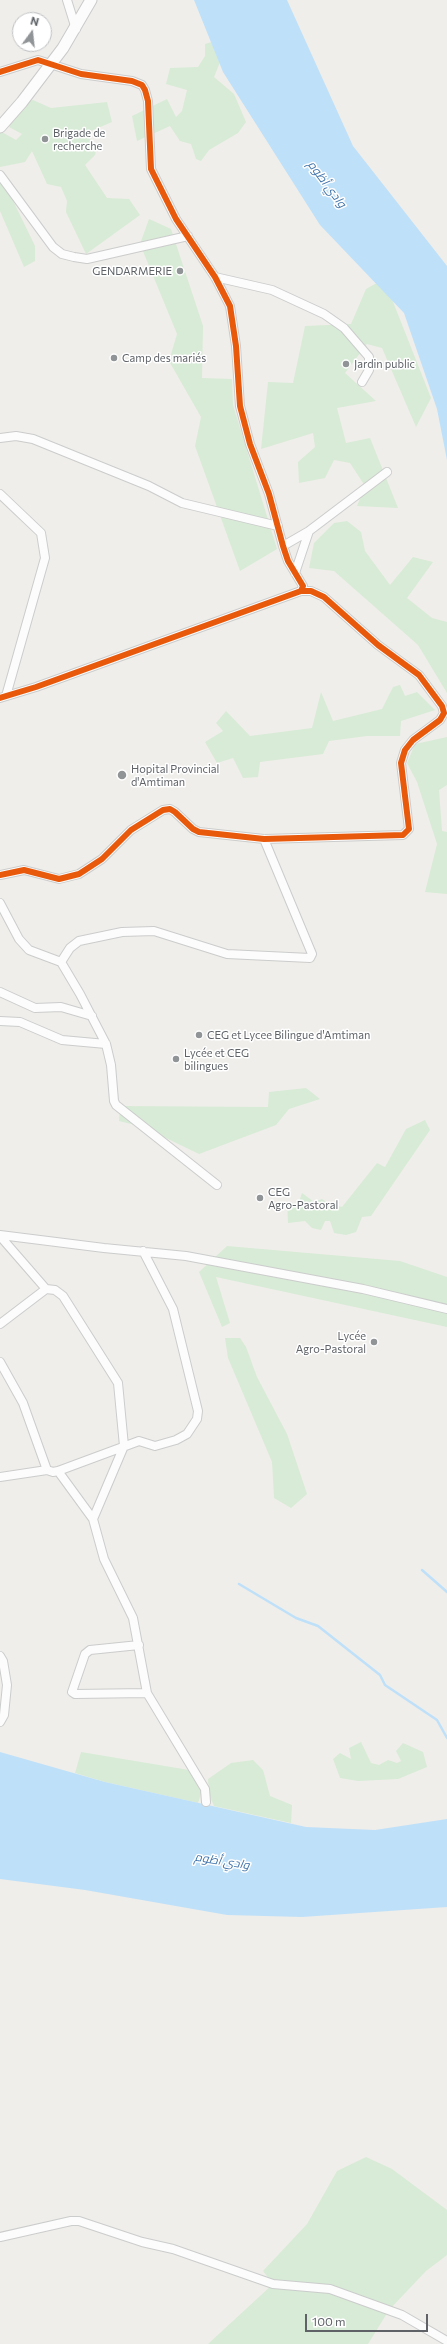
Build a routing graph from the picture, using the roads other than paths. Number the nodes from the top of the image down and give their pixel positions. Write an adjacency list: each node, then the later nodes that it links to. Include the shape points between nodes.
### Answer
1 (67, 0): 3 (street)
2 (91, 0): 3 (main road)
3 (76, 29): 4 (main road)
4 (52, 64): 5 (street, via 38,60); 6 (main road); 8 (street, via 82,74 132,81 142,85 148,101 151,169)
5 (0, 72)
6 (0, 127)
7 (0, 175): 8 (street, via 53,246 68,256 87,259)
8 (188, 236): 9 (street)
9 (215, 277): 10 (street, via 272,290 324,314 344,328 369,357 369,370); 14 (street, via 230,306 240,406)
10 (362, 382)
11 (0, 438): 14 (street, via 16,436 33,439 149,486 182,503)
12 (387, 472): 15 (street)
13 (0, 494): 19 (street, via 41,533 45,558)
14 (278, 526): 16 (street)
15 (309, 531): 16 (street); 17 (street)
16 (283, 546): 17 (street)
17 (295, 573): 18 (street, via 302,586)
18 (301, 591): 19 (street); 20 (street, via 311,591 324,597 378,645 419,675 442,706 444,713 440,720 413,740 405,750 401,763 409,829 407,833)
19 (3, 697)
20 (264, 839): 21 (street, via 199,832 170,809 163,810 131,830 102,859 79,874 59,879 24,870); 23 (street, via 312,954 310,958 227,954 154,931 122,932 79,941 70,948)
21 (0, 875)
22 (0, 903): 23 (street, via 19,939 29,950)
23 (61, 962): 25 (street)
24 (0, 992): 25 (street, via 35,1008 61,1007)
25 (92, 1016): 27 (street)
26 (0, 1021): 27 (street, via 20,1022 62,1040)
27 (106, 1044): 28 (street, via 116,1105)
28 (217, 1185)
29 (0, 1235): 30 (street); 31 (street)
30 (144, 1251): 32 (street, via 186,1256 356,1288); 35 (street, via 173,1309 198,1411 192,1427 182,1438 155,1446 139,1441)
31 (46, 1289): 33 (street); 35 (street, via 55,1290 63,1296 118,1383)
32 (447, 1309)
33 (0, 1324)
34 (0, 1362): 36 (street, via 23,1403)
35 (124, 1446): 37 (street, via 97,1458); 39 (street)
36 (46, 1470): 37 (street); 38 (street)
37 (58, 1470): 39 (street)
38 (0, 1477)
39 (93, 1518): 40 (street, via 104,1559 133,1618)
40 (138, 1645): 42 (street); 42 (street, via 90,1650 85,1654 72,1692)
41 (1, 1657): 43 (street, via 7,1685 4,1715)
42 (147, 1693): 44 (street, via 205,1789)
43 (0, 1722)
44 (206, 1802)
45 (0, 2237): 46 (street, via 79,2221 142,2242 173,2249 273,2284 330,2289 402,2315)
46 (447, 2341)

